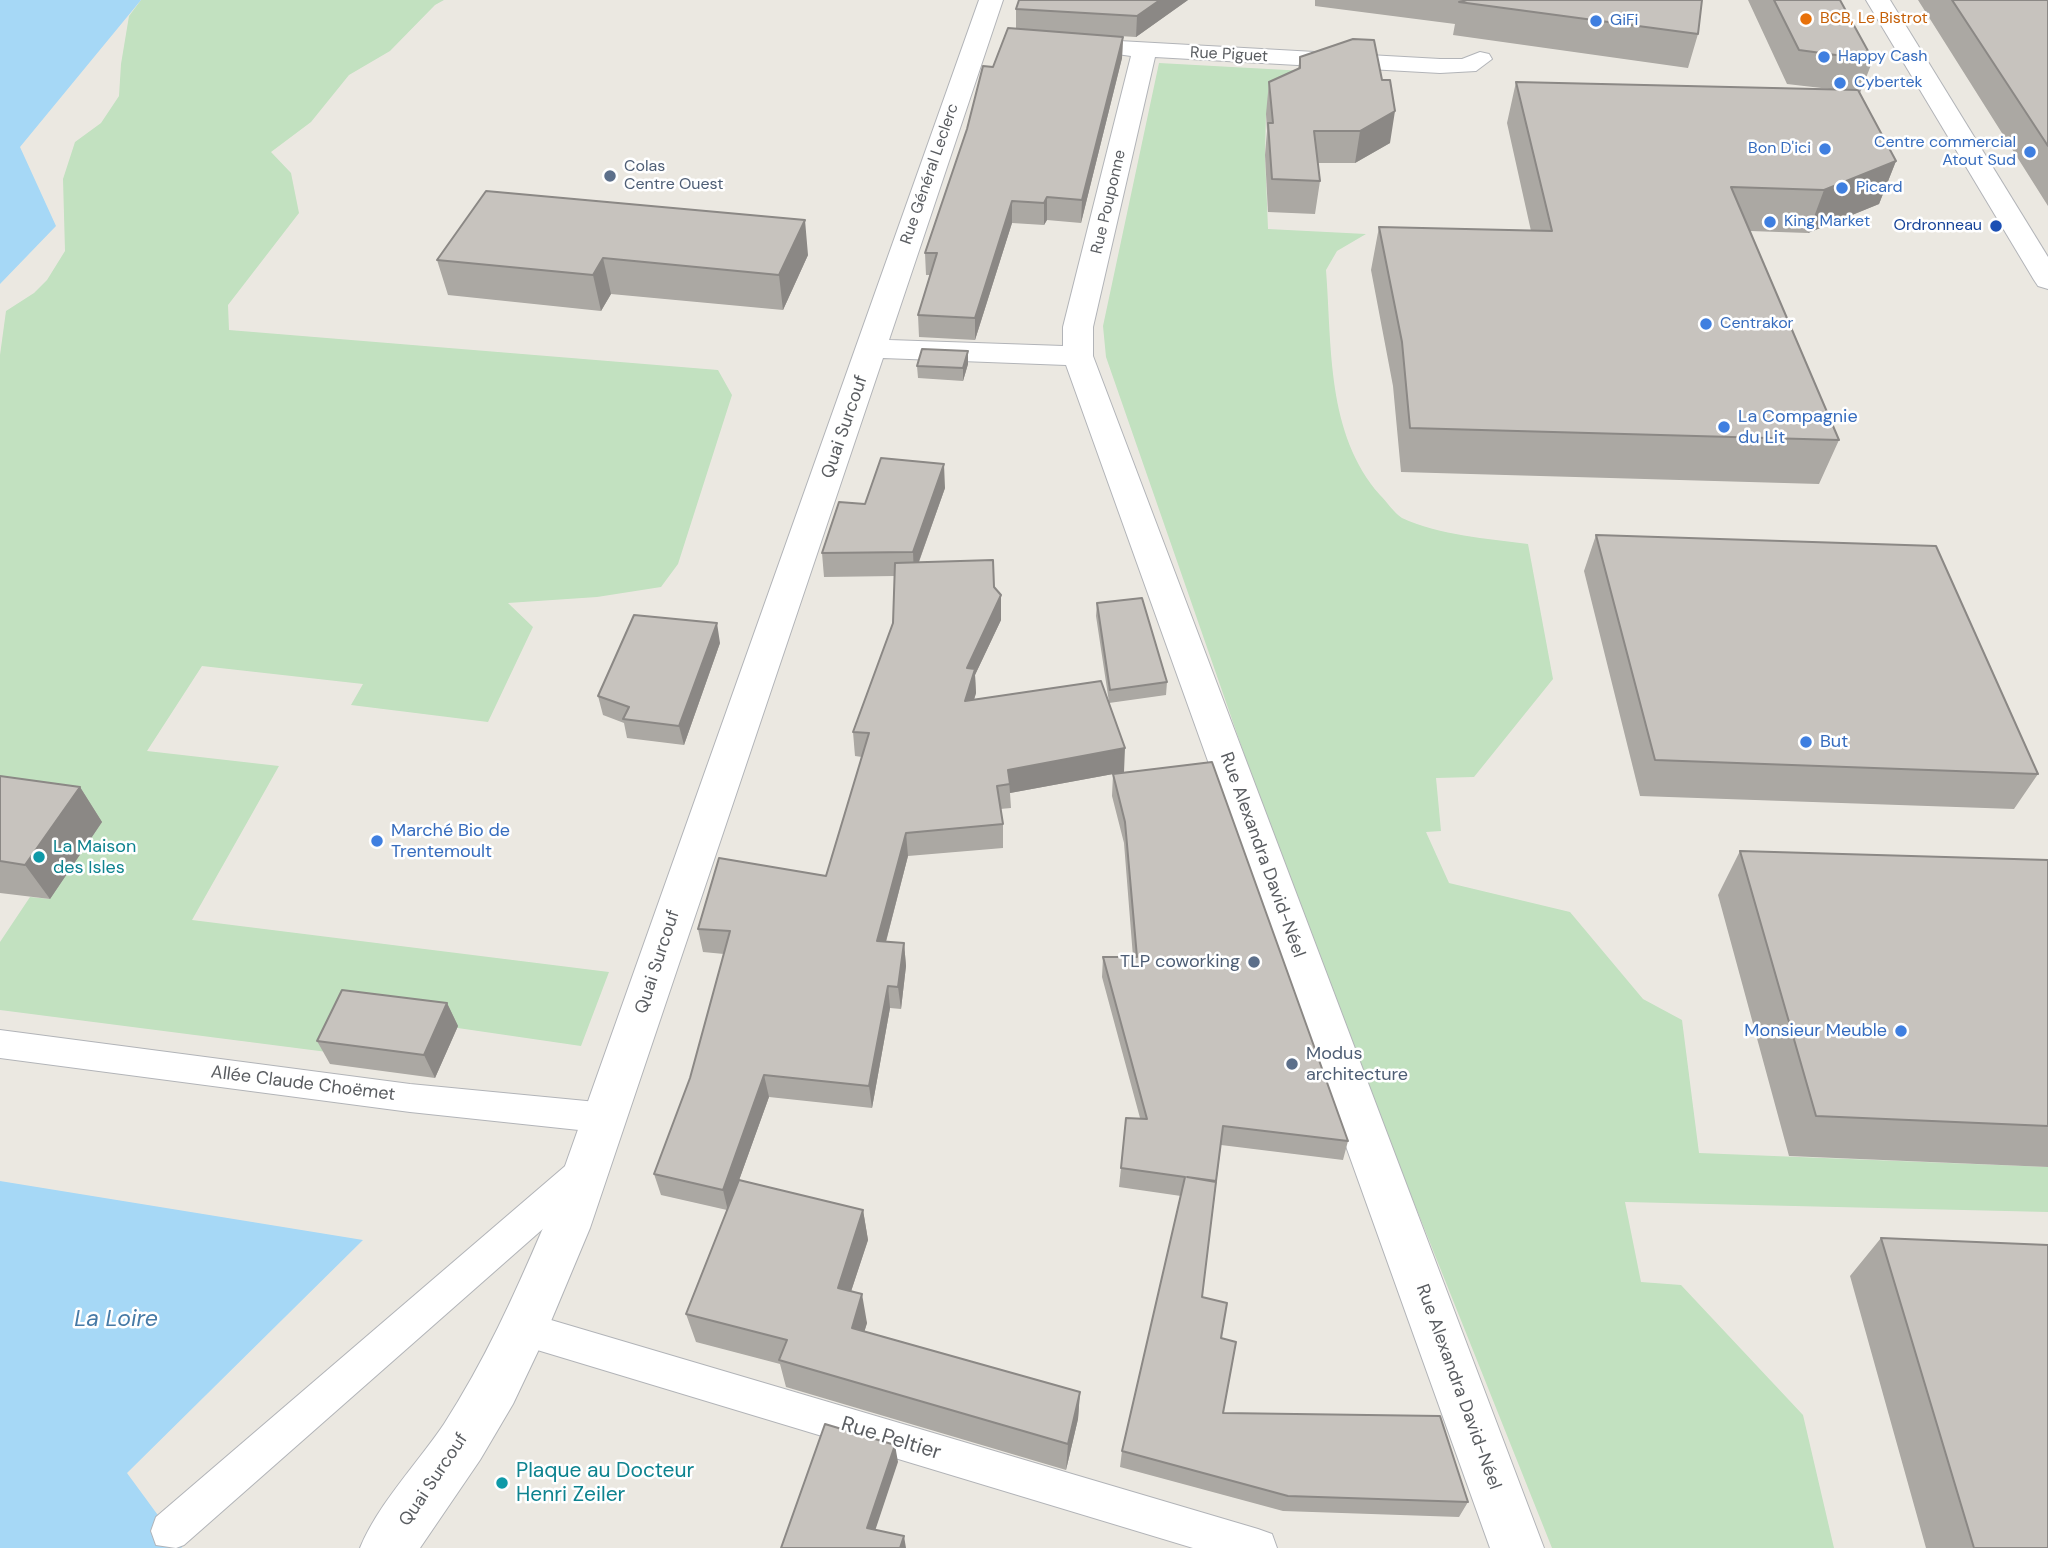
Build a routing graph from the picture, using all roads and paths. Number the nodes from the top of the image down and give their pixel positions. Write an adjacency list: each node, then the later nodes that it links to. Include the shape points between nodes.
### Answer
1 (991, 0): 7 (street, Rue Général Leclerc, via 987,38)
2 (1878, 0): 6 (street)
3 (1091, 46): 4 (street, Rue Piguet)
4 (1145, 50): 5 (street, Rue Piguet, via 1440,66 1466,66); 8 (street, Rue Pouponne, via 1078,327)
5 (1480, 59)
6 (2048, 281)
7 (871, 348): 8 (street); 10 (street, Quai Surcouf, via 671,920)
8 (1078, 356): 16 (street, Rue Alexandra David-Néel)
9 (0, 1044): 10 (lane, Allée Claude Choëmet, via 410,1098)
10 (607, 1118): 11 (street, Quai Surcouf)
11 (588, 1169): 12 (street, Quai Surcouf); 13 (lane)
12 (524, 1329): 14 (street, Quai Surcouf, via 439,1478); 15 (lane, Rue Peltier)
13 (170, 1531)
14 (387, 1548)
15 (1258, 1548)
16 (1517, 1548)

